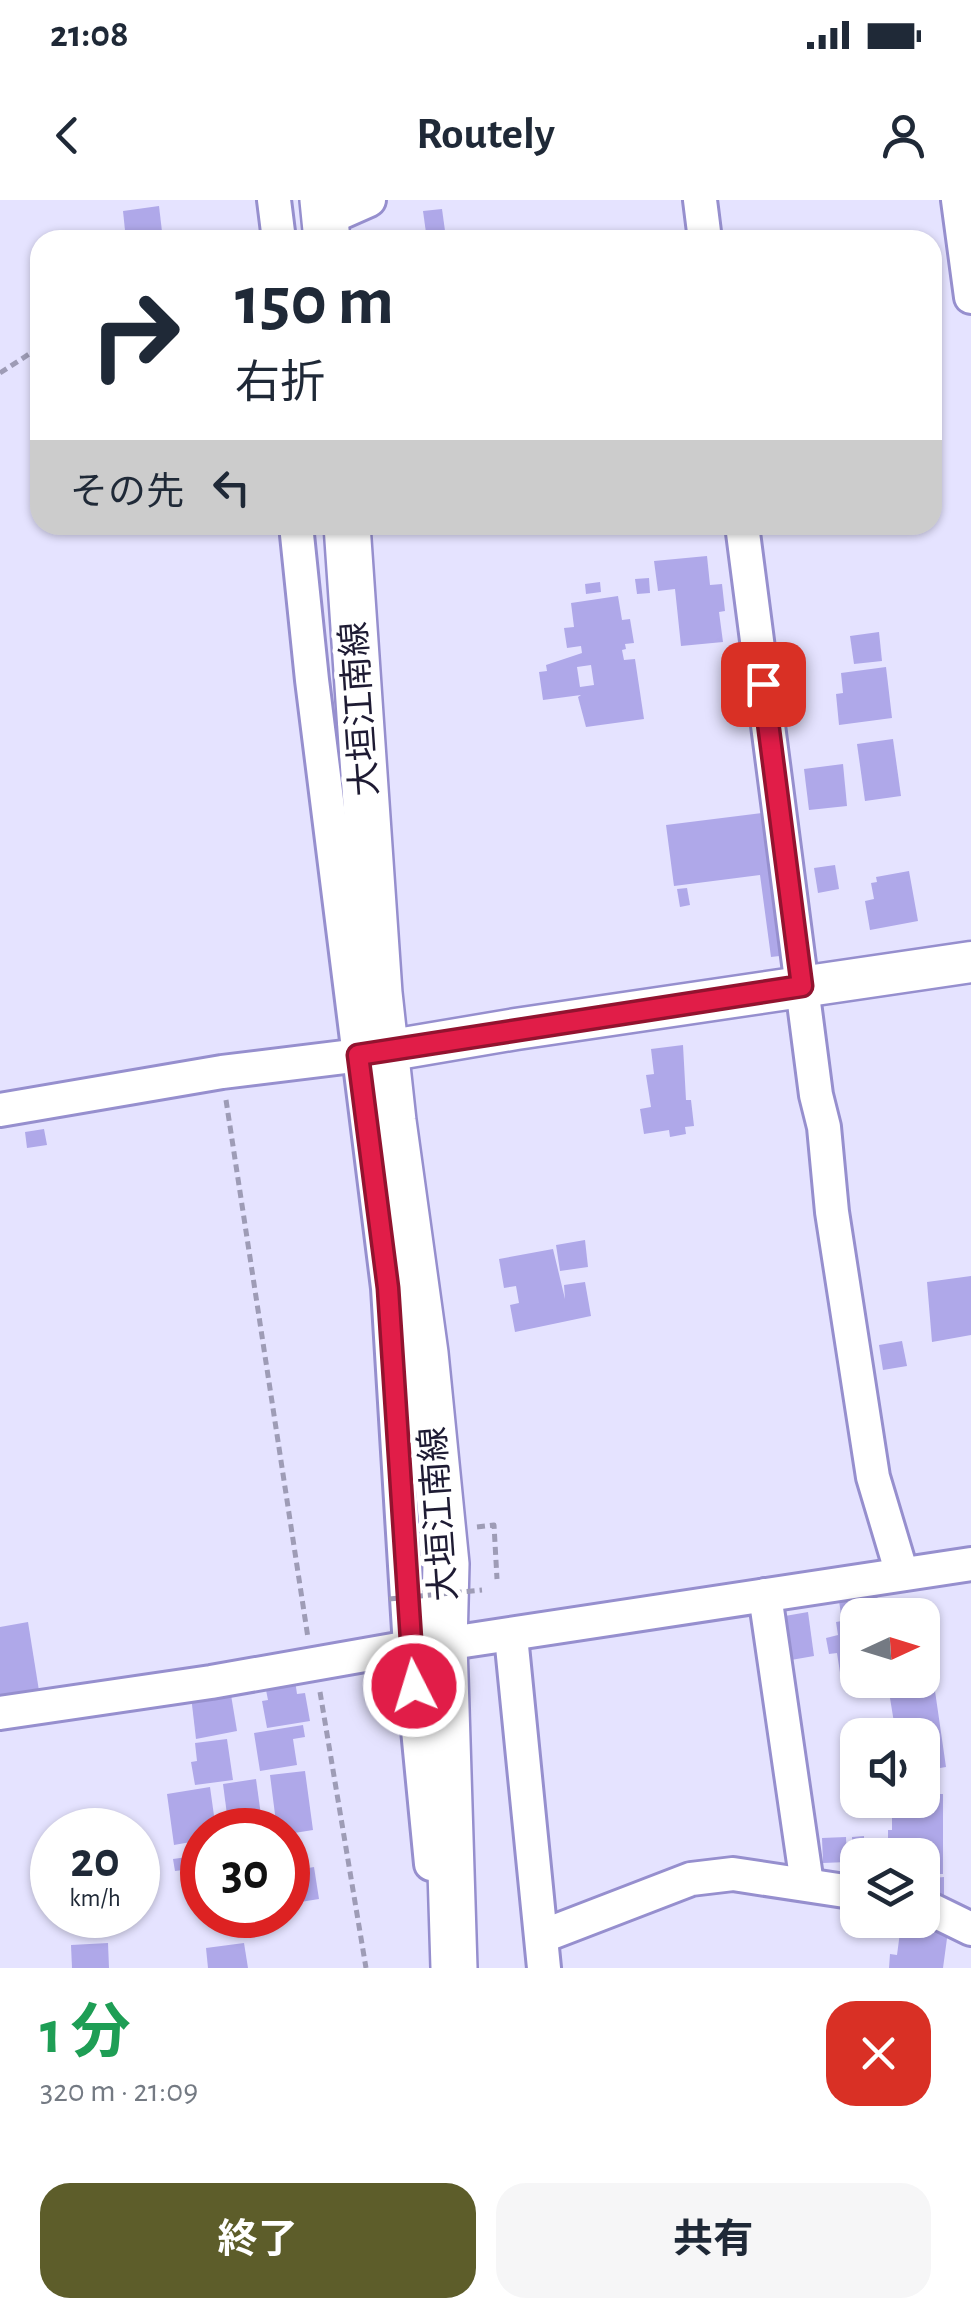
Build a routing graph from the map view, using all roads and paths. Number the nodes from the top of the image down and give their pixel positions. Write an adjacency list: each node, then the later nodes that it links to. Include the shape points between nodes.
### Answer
1 (274, 200): 6 (street)
2 (369, 200): 5 (street)
3 (700, 200): 7 (street)
4 (958, 200): 8 (street)
5 (325, 220)
6 (278, 230)
7 (704, 230)
8 (971, 298)
9 (30, 354): 10 (path)
10 (0, 373)
11 (297, 535): 16 (street)
12 (348, 535): 16 (main road, 大垣江南線, via 379,993)
13 (743, 535): 15 (street)
14 (971, 962): 15 (street)
15 (802, 986): 16 (street); 22 (street, via 872,1477)
16 (372, 1053): 17 (street); 27 (main road, 大垣江南線, via 395,1141 426,1354 446,1564)
17 (222, 1072): 18 (street); 28 (path)
18 (0, 1110)
19 (478, 1542): 23 (path, via 477,1526 494,1525)
20 (971, 1564): 22 (street)
21 (480, 1574): 25 (path, bridge, via 482,1590)
22 (902, 1574): 24 (street)
23 (498, 1579)
24 (765, 1595): 26 (street); 30 (street)
25 (389, 1599)
26 (511, 1636): 27 (street); 34 (street)
27 (427, 1645): 28 (street); 36 (street); 37 (main road, 大垣江南線)
28 (314, 1663): 29 (street); 35 (path)
29 (0, 1713)
30 (807, 1884): 31 (street); 34 (street, via 733,1874 691,1879)
31 (840, 1890)
32 (940, 1914): 33 (street)
33 (971, 1930)
34 (544, 1952)
35 (366, 1968)
36 (442, 1968)
37 (454, 1968)

